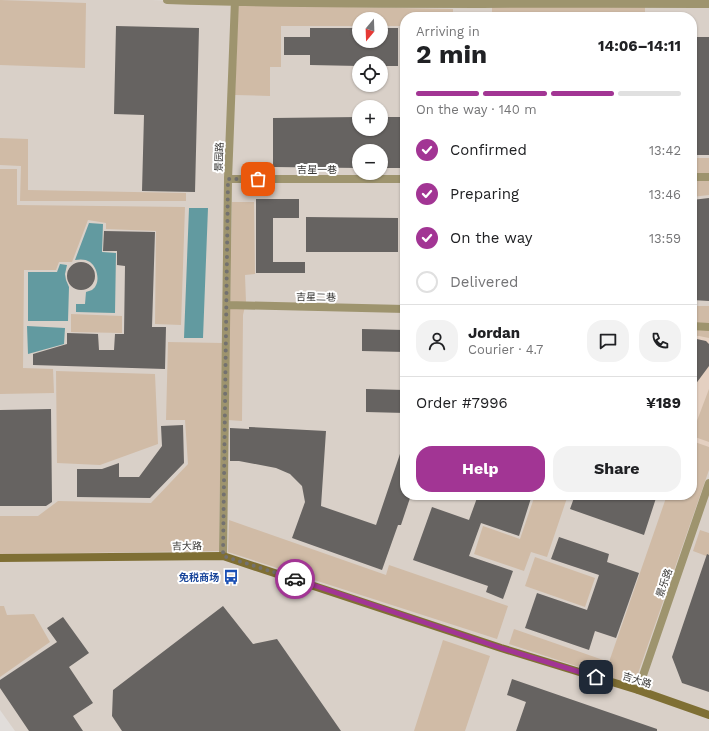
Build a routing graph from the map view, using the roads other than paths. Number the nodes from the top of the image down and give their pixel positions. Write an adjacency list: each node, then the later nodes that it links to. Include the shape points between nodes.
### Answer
1 (167, 0): 2 (street)
2 (234, 1): 3 (street); 8 (street, 景园路)
3 (478, 2): 4 (street)
4 (657, 2): 5 (street)
5 (709, 4)
6 (697, 177): 7 (street)
7 (709, 177)
8 (228, 179): 9 (street, 吉星一巷); 10 (street, 景园路)
9 (400, 179)
10 (227, 305): 11 (street, 吉星二巷); 15 (street, 景园路)
11 (400, 309)
12 (697, 326): 13 (street)
13 (709, 327)
14 (709, 483): 17 (street, 景乐路)
15 (223, 556): 16 (main road, 吉大路); 17 (main road, 吉大路, via 494,646)
16 (0, 558)
17 (638, 690): 18 (main road, 吉大路)
18 (709, 715)

